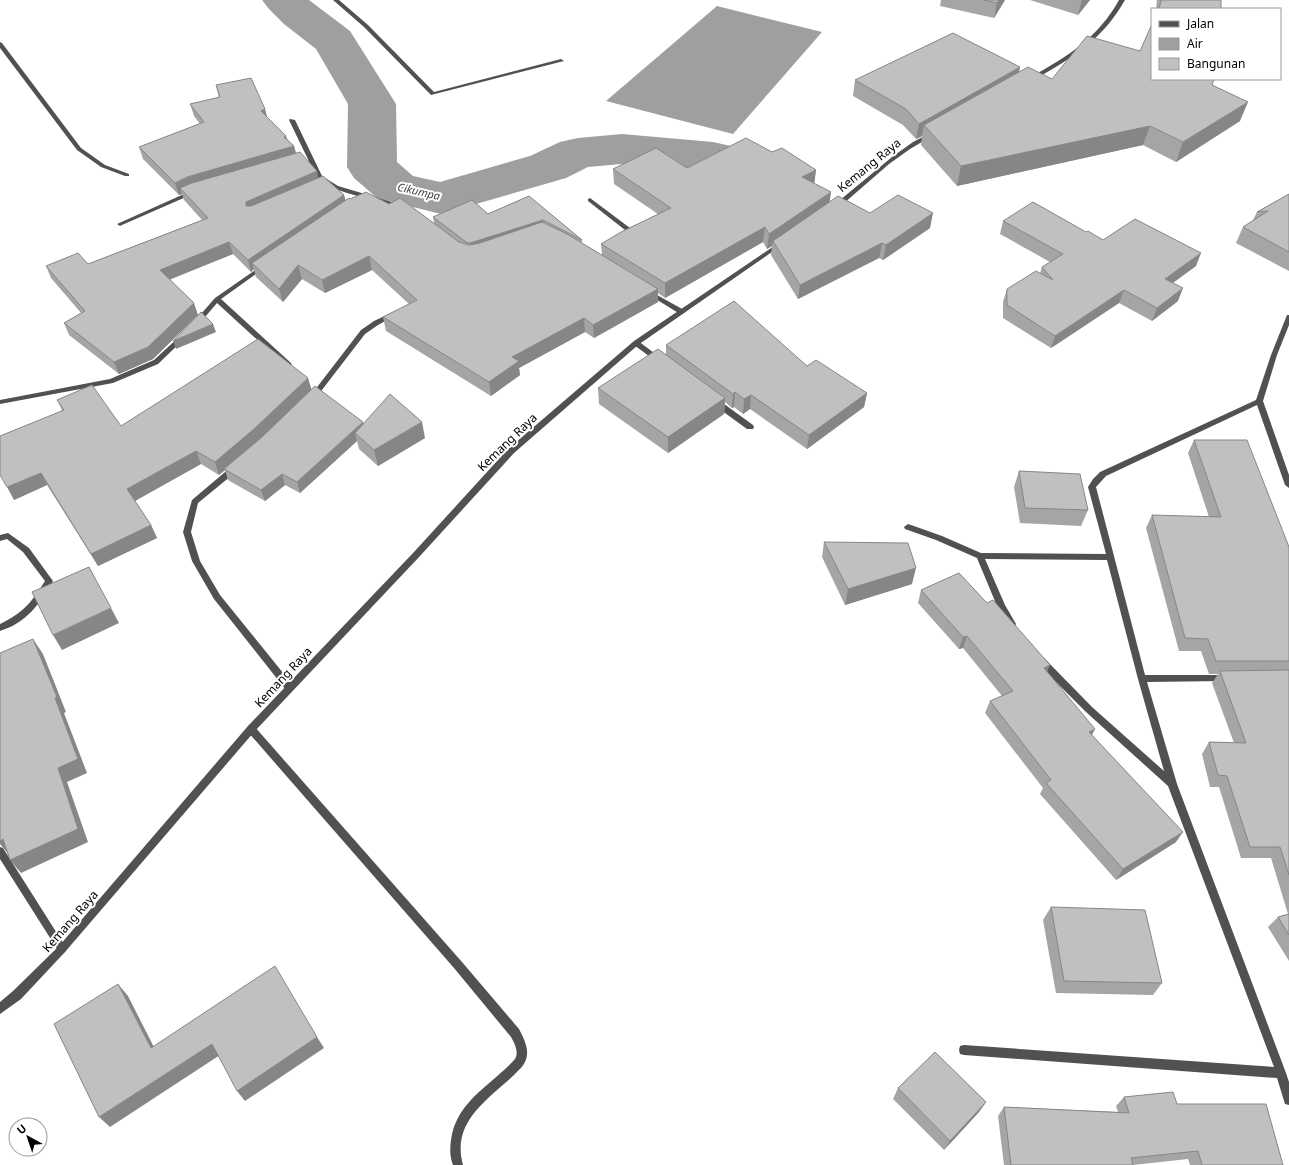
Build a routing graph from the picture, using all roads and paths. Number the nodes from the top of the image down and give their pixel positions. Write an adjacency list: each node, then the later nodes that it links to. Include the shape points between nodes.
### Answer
1 (336, 0): 4 (street, via 366,26 433,94)
2 (1122, 0): 5 (street, via 1114,16 1079,51)
3 (0, 44): 10 (street, via 79,149 103,166)
4 (561, 61)
5 (1030, 80)
6 (292, 120): 8 (street)
7 (933, 134): 16 (street, Kemang Raya, via 906,149 873,174 850,197)
8 (311, 158): 9 (street); 11 (street, via 319,177)
9 (303, 160)
10 (127, 175)
11 (326, 184): 12 (street); 15 (street, via 390,202)
12 (319, 187)
13 (200, 190): 17 (street)
14 (590, 200): 19 (street, via 628,229 628,237)
15 (408, 210)
16 (830, 210)
17 (120, 224)
18 (785, 241): 24 (street, Kemang Raya)
19 (621, 243)
20 (269, 263): 22 (street)
21 (641, 288): 24 (street)
22 (217, 299): 28 (street); 31 (street, via 156,362 111,381)
23 (399, 312): 32 (street, via 363,332)
24 (682, 312): 26 (street, Kemang Raya)
25 (1289, 317): 30 (street)
26 (636, 343): 27 (street); 45 (street, Kemang Raya, via 511,452)
27 (667, 366)
28 (296, 371)
29 (712, 399): 33 (street)
30 (1259, 401): 35 (street); 39 (street, via 1103,474 1096,481 1092,487)
31 (0, 402)
32 (307, 402)
33 (750, 427)
34 (240, 464): 45 (street, via 195,502 187,532 196,561 217,597)
35 (1289, 485)
36 (908, 527): 38 (street)
37 (0, 538): 40 (street, via 8,536 26,550 49,581 37,603 27,613)
38 (980, 556): 39 (street); 41 (street, via 1001,606)
39 (1111, 557): 44 (street)
40 (0, 628)
41 (1017, 632)
42 (1036, 655): 47 (street, via 1109,730)
43 (1235, 678): 44 (street)
44 (1142, 679): 47 (street)
45 (289, 687): 46 (street, Kemang Raya)
46 (251, 729): 49 (street, Kemang Raya); 54 (street, via 458,965 520,1042 521,1059 465,1114 455,1147)
47 (1172, 784): 52 (street)
48 (0, 851): 49 (street)
49 (62, 949): 50 (street, Kemang Raya)
50 (0, 1009)
51 (964, 1050): 52 (street)
52 (1281, 1073): 53 (street)
53 (1289, 1100)
54 (458, 1165)

